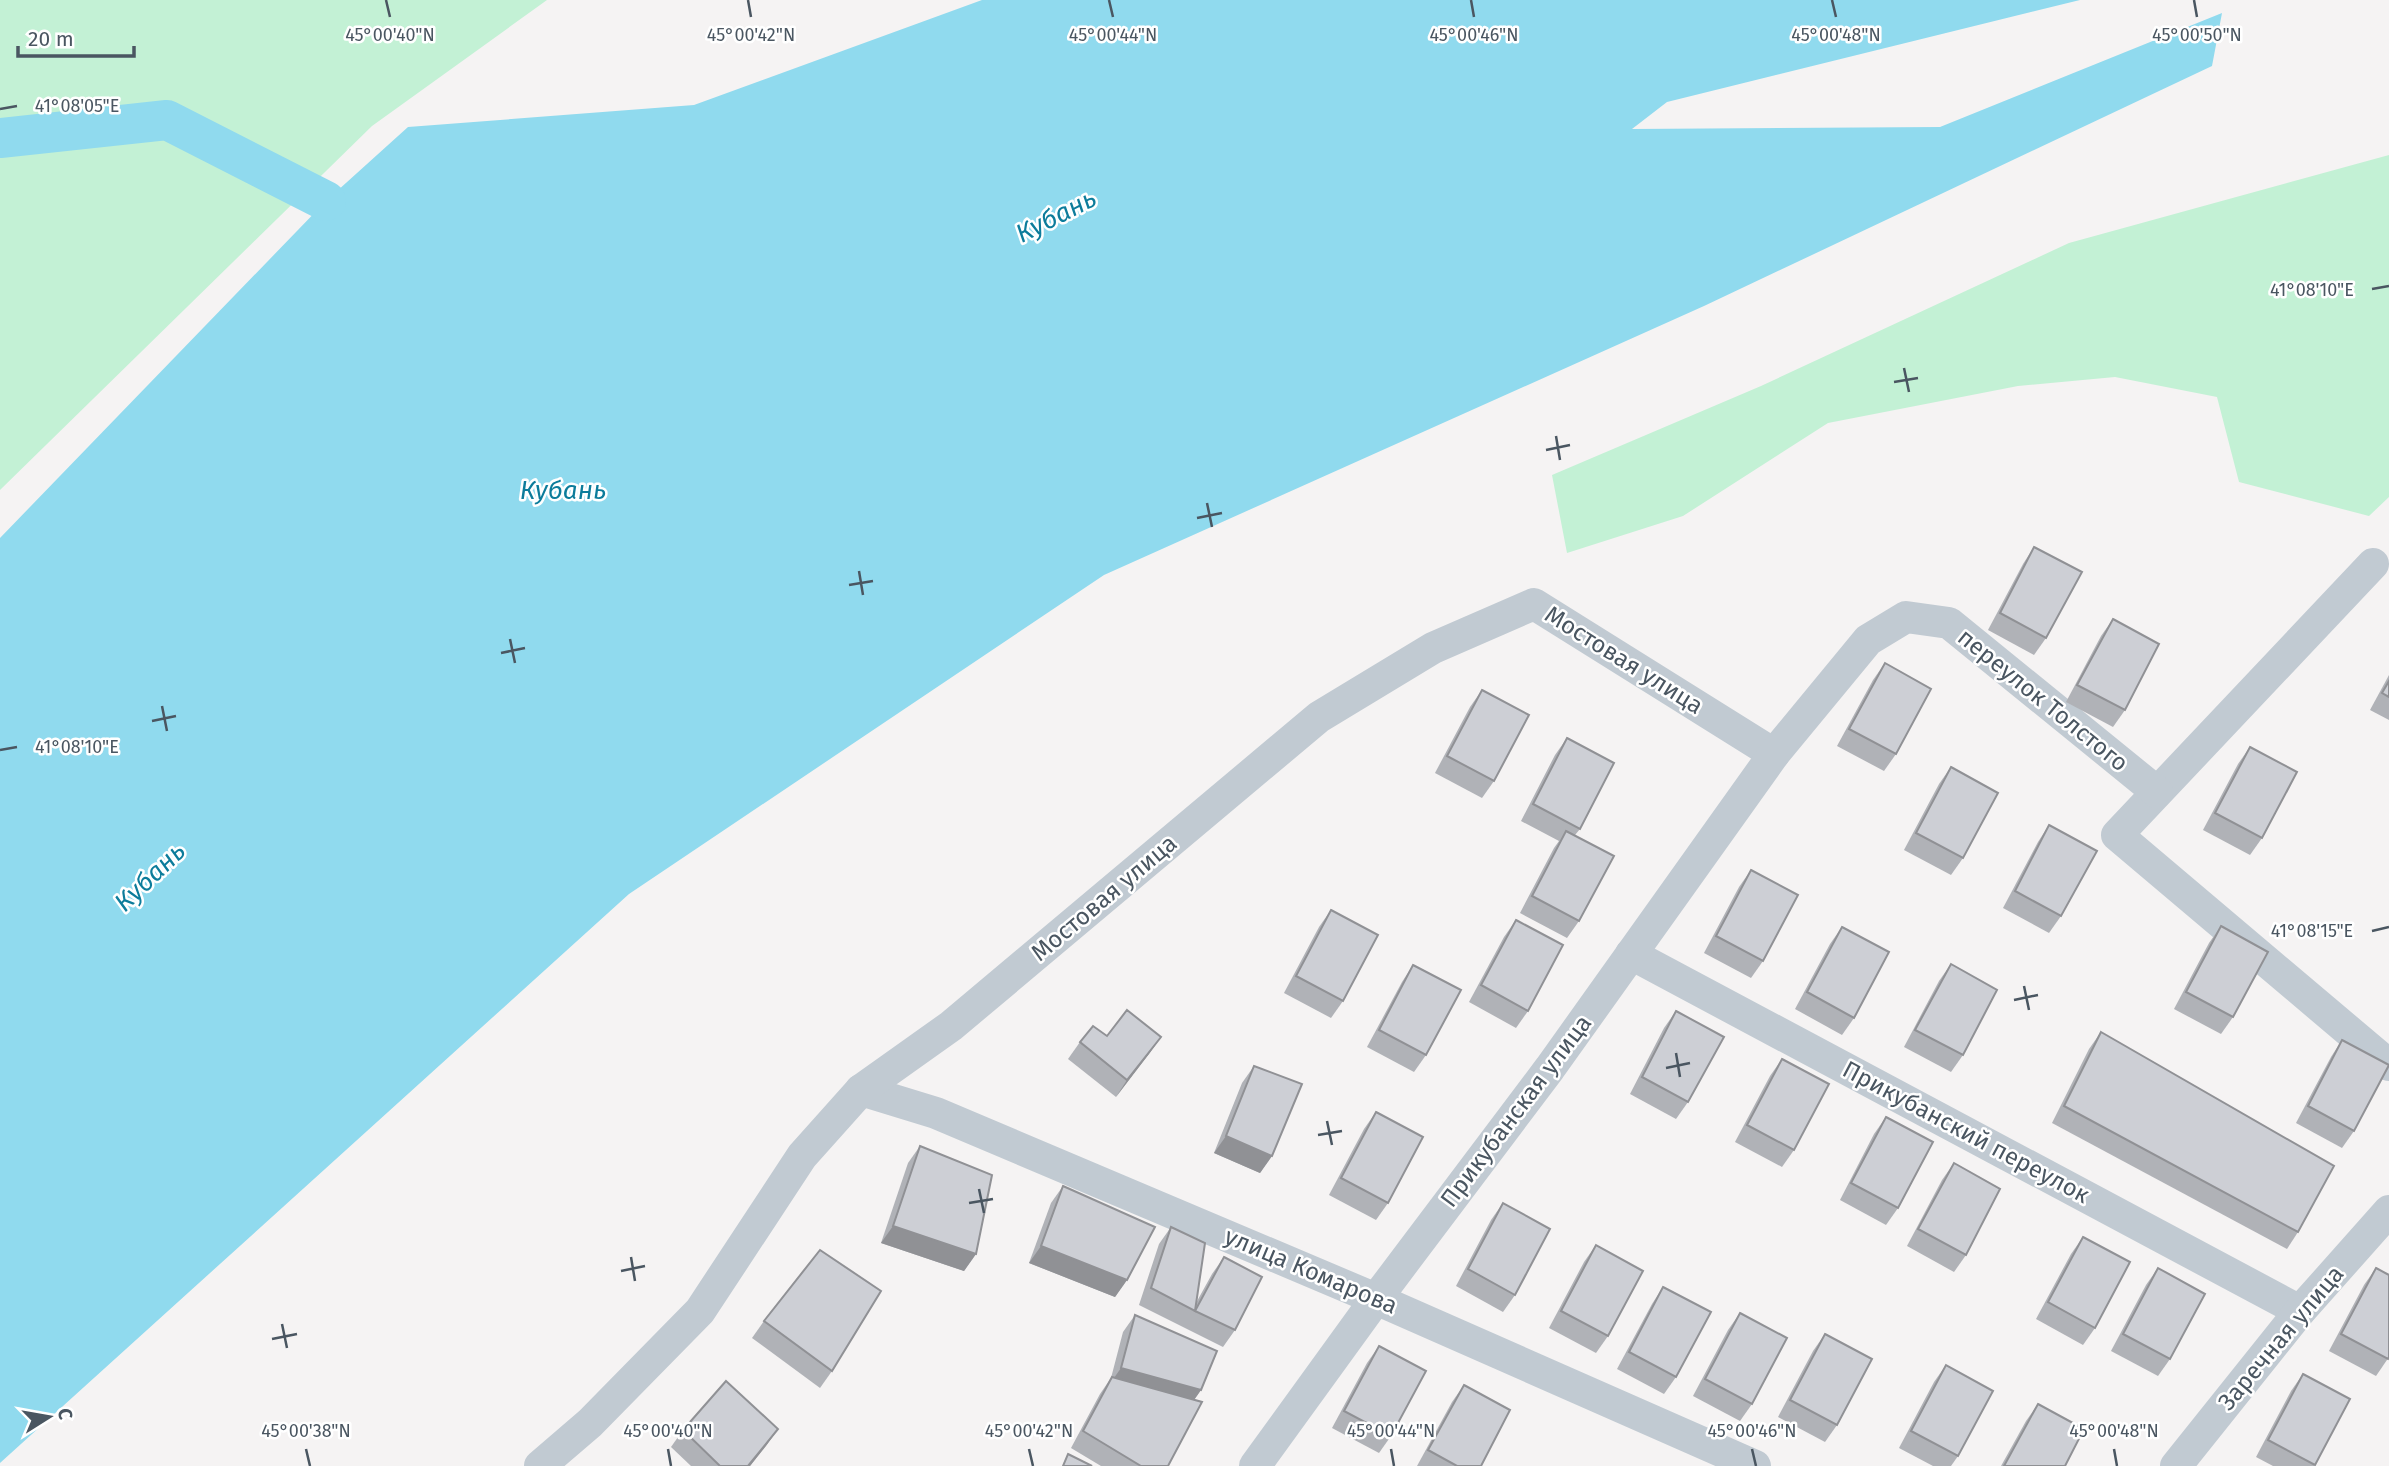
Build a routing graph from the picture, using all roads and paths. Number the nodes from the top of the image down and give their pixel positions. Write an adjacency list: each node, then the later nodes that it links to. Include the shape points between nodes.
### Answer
1 (2372, 564): 3 (street)
2 (1774, 754): 3 (street, переулок Толстого, via 1868,640 1906,617 1949,623); 4 (street, Прикубанская улица); 6 (street, Мостовая улица, via 1534,604 1433,648 1319,717 951,1026)
3 (2157, 792): 5 (street, via 2117,835)
4 (1631, 954): 8 (street, Прикубанская улица); 9 (street, Прикубанский переулок)
5 (2389, 1065)
6 (861, 1090): 8 (street, улица Комарова, via 936,1113); 10 (street, Мостовая улица, via 802,1156 700,1311 590,1423)
7 (2389, 1211): 9 (street, Заречная улица)
8 (1376, 1299): 11 (street, Прикубанская улица); 12 (street, улица Комарова)
9 (2300, 1311): 13 (street, Заречная улица)
10 (540, 1466)
11 (1255, 1466)
12 (1755, 1466)
13 (2176, 1466)

